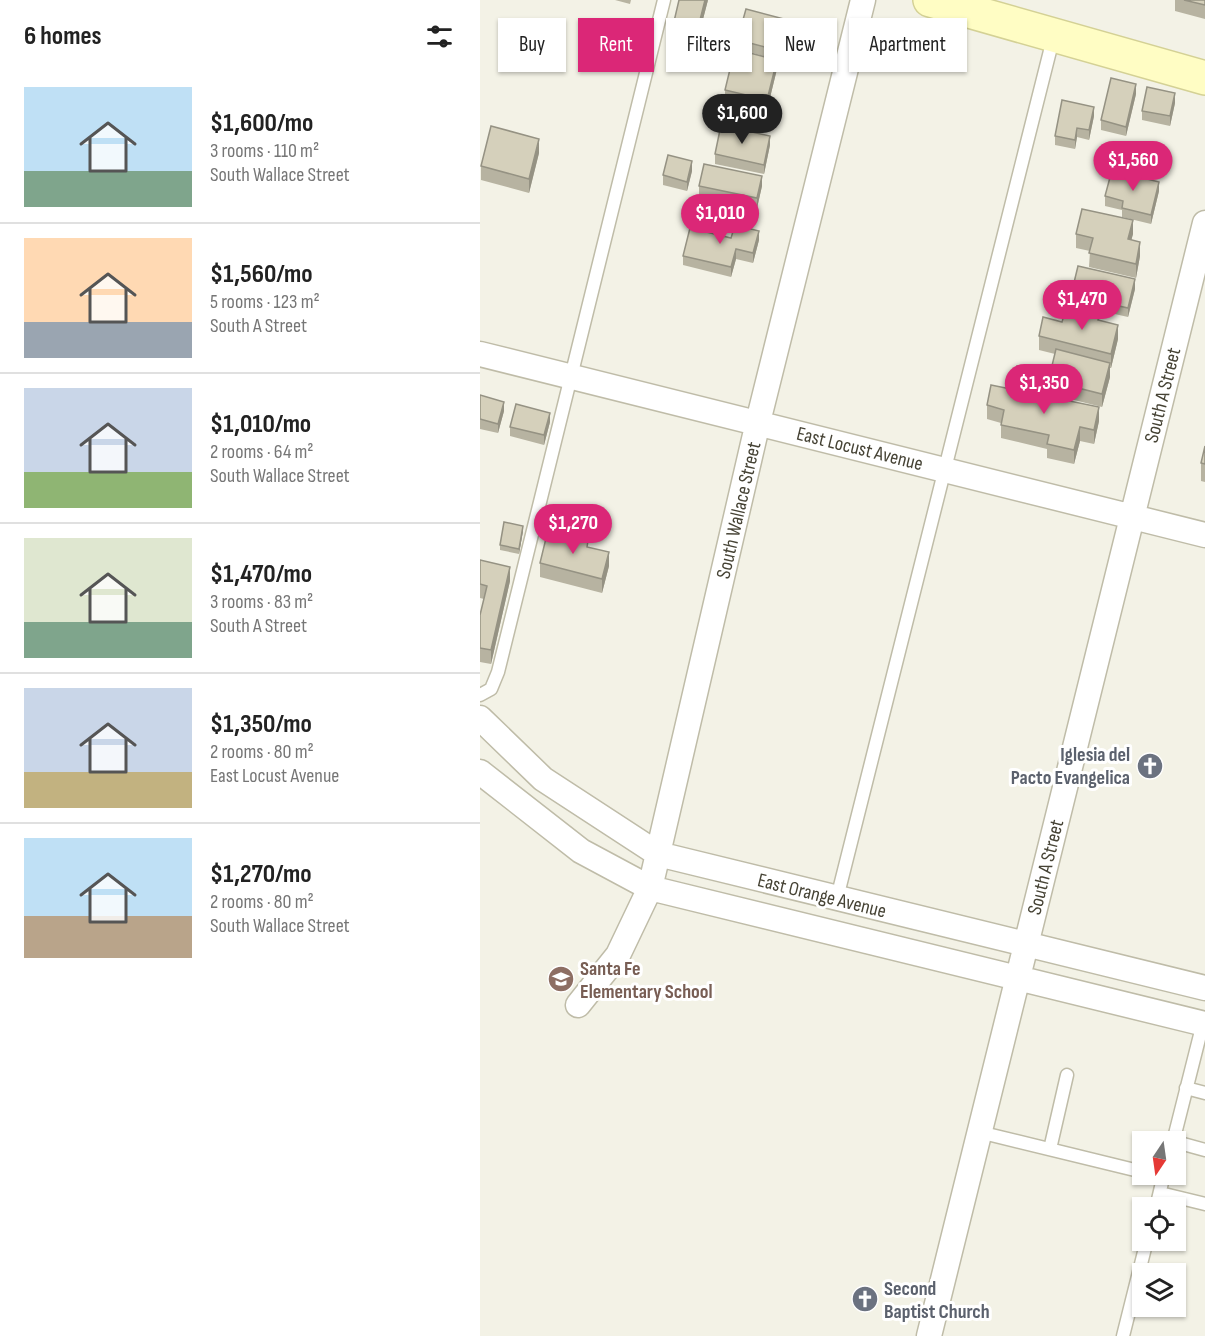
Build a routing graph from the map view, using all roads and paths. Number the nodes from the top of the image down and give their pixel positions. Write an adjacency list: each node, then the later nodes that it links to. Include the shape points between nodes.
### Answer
1 (664, 0): 8 (lane)
2 (863, 0): 9 (street, South Wallace Street)
3 (930, 0): 4 (street)
4 (1054, 34): 5 (street); 10 (lane)
5 (1205, 78)
6 (1205, 223): 11 (street, South A Street)
7 (480, 354): 8 (street, East Locust Avenue)
8 (570, 376): 9 (street, East Locust Avenue); 13 (lane, via 498,672 491,689)
9 (758, 422): 10 (street, East Locust Avenue); 16 (street, South Wallace Street)
10 (944, 469): 11 (street, East Locust Avenue); 18 (lane)
11 (1132, 517): 12 (street, East Locust Avenue); 19 (street, South A Street)
12 (1205, 535)
13 (480, 695)
14 (480, 718): 16 (street, East Orange Avenue, via 543,779)
15 (480, 772): 17 (street, East Orange Avenue, via 581,851)
16 (658, 854): 17 (street, South Wallace Street); 18 (street, East Orange Avenue)
17 (650, 888): 20 (street, East Orange Avenue); 22 (street, South Wallace Street, via 618,955)
18 (837, 898): 19 (street, East Orange Avenue)
19 (1026, 945): 20 (street, South A Street); 21 (street, East Orange Avenue)
20 (1017, 977): 23 (street, East Orange Avenue); 28 (street, South A Street)
21 (1205, 988)
22 (578, 1005)
23 (1204, 1023): 25 (lane)
24 (1067, 1075): 30 (lane)
25 (1186, 1088): 26 (lane); 27 (lane)
26 (1205, 1093)
27 (1176, 1131)
28 (979, 1132): 30 (lane); 38 (street, South A Street)
29 (1186, 1145): 31 (lane)
30 (1050, 1149): 32 (lane)
31 (1205, 1150)
32 (1132, 1169)
33 (1160, 1185): 34 (lane)
34 (1160, 1193): 35 (lane); 36 (lane)
35 (1159, 1197)
36 (1205, 1204)
37 (1144, 1251): 39 (lane)
38 (928, 1336)
39 (1123, 1336)

